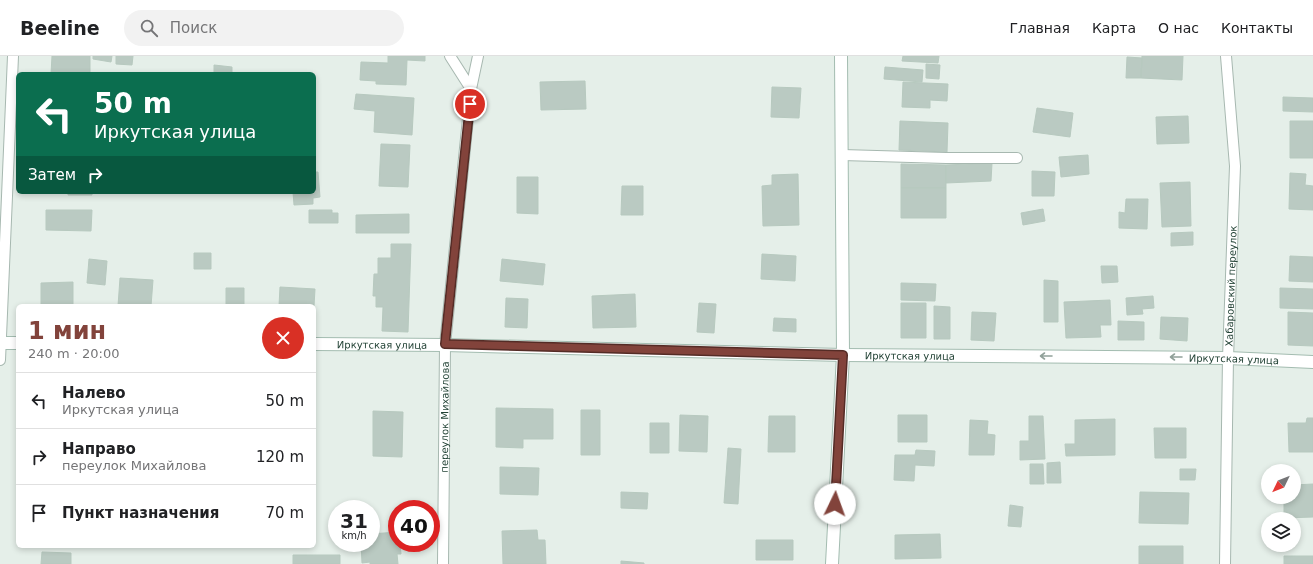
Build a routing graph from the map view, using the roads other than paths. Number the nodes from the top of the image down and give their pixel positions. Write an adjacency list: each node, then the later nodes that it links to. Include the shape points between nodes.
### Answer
1 (13, 56): 7 (lane)
2 (450, 56): 6 (lane)
3 (478, 56): 6 (lane, переулок Михайлова)
4 (841, 56): 8 (street)
5 (1226, 56): 15 (lane, Хабаровский переулок, via 1236,166)
6 (471, 89): 13 (lane, переулок Михайлова)
7 (14, 130): 10 (lane)
8 (842, 155): 9 (lane); 14 (street)
9 (1017, 158)
10 (0, 343): 11 (street); 16 (lane)
11 (16, 343)
12 (316, 344): 13 (street, Иркутская улица)
13 (445, 344): 14 (street, Иркутская улица); 18 (lane, переулок Михайлова)
14 (843, 355): 15 (street, Иркутская улица, one-way to 14); 19 (street)
15 (1228, 358): 17 (street, Иркутская улица); 20 (lane, Хабаровский переулок)
16 (0, 360)
17 (1313, 362)
18 (443, 564)
19 (832, 564)
20 (1225, 564)

